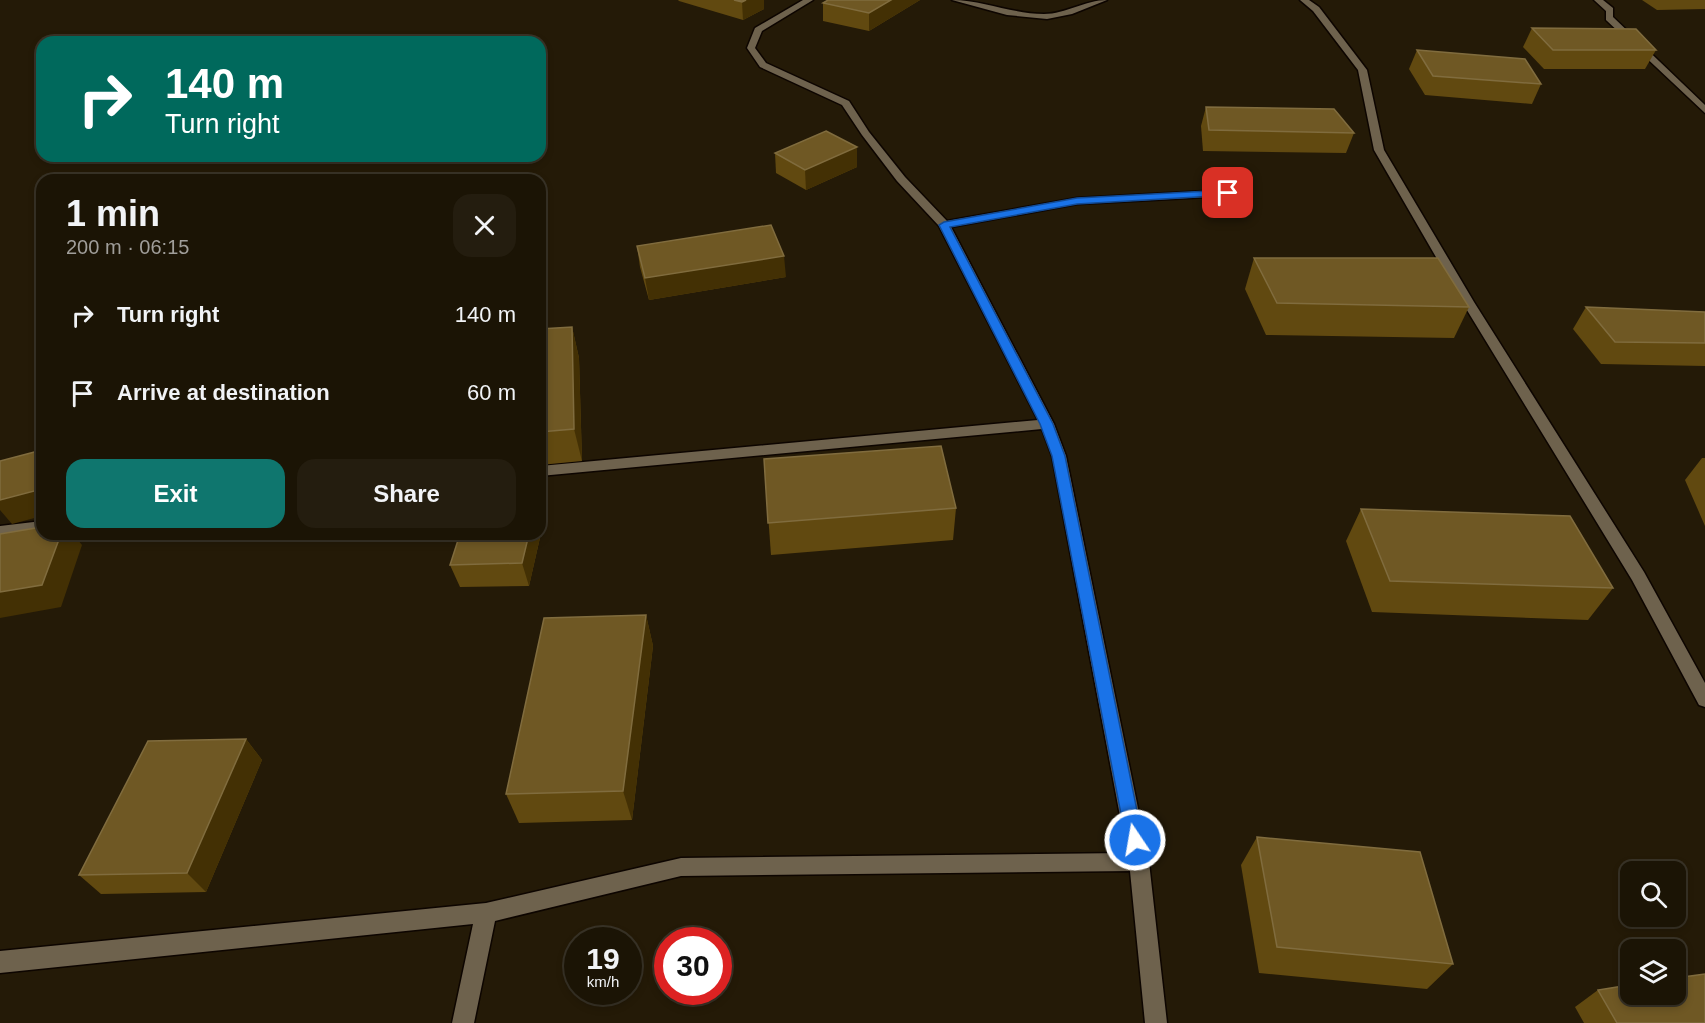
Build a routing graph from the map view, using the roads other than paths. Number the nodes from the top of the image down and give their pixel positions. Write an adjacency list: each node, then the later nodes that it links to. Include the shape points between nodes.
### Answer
1 (809, 0): 8 (street, via 758,30 751,48 763,65 846,104 901,179)
2 (956, 0): 3 (street, via 1039,16 1057,15)
3 (1103, 0)
4 (1304, 0): 13 (street, via 1316,9 1362,70 1379,150 1638,576)
5 (1598, 0): 6 (street, via 1610,10 1609,18)
6 (1705, 110)
7 (1245, 192): 8 (street, via 1077,201)
8 (944, 225): 9 (street)
9 (1047, 424): 10 (street); 14 (street, via 1059,456)
10 (546, 470)
11 (36, 528): 12 (street)
12 (0, 532)
13 (1705, 700)
14 (1139, 862): 15 (street, via 681,867); 18 (street)
15 (486, 913): 16 (street); 17 (street)
16 (0, 962)
17 (463, 1023)
18 (1156, 1023)

